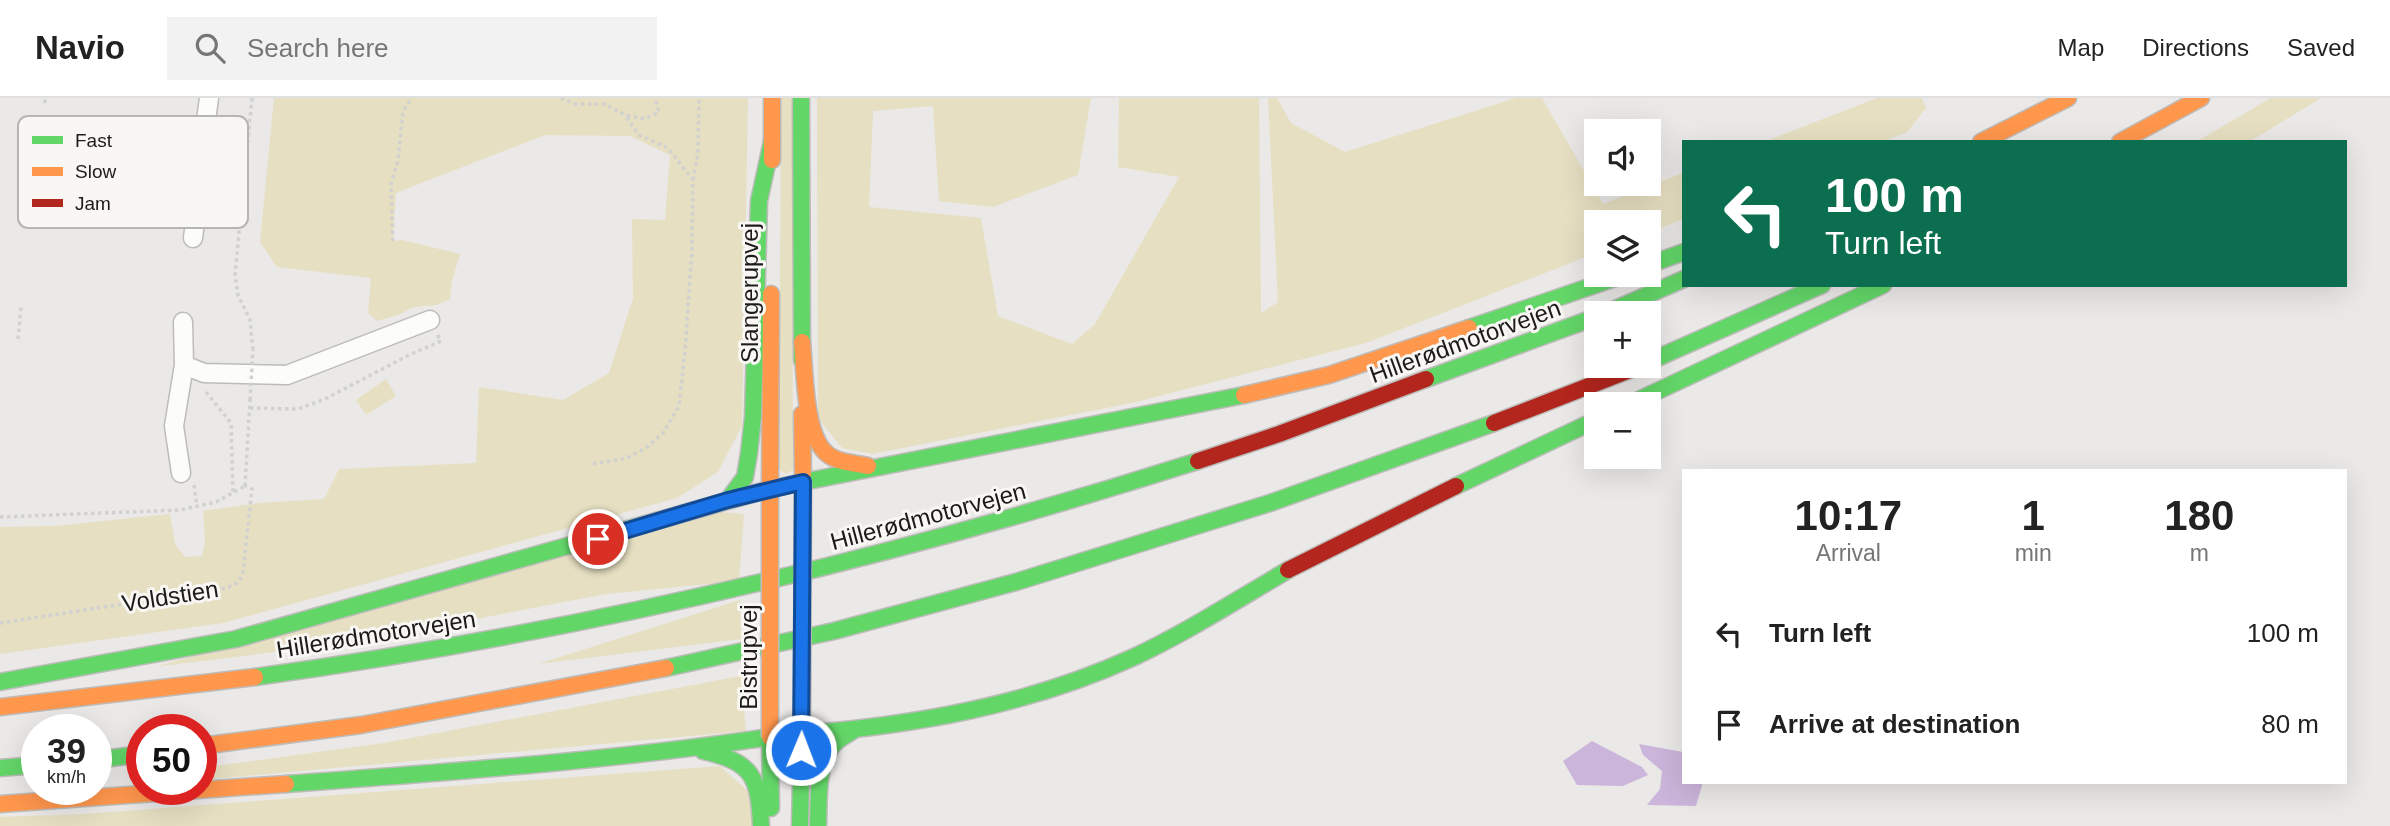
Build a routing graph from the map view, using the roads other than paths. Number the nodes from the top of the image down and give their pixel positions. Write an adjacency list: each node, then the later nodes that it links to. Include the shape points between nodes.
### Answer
1 (209, 98): 6 (street)
2 (772, 98): 9 (main road, Slangerupvej)
3 (801, 98): 22 (main road)
4 (2068, 98): 7 (main road)
5 (2201, 98): 8 (main road)
6 (207, 116)
7 (1986, 140)
8 (2126, 140)
9 (772, 141): 31 (main road, Slangerupvej); 32 (main road, via 760,201 749,453 745,477)
10 (194, 228): 11 (street)
11 (193, 238)
12 (1682, 253): 13 (main road)
13 (1661, 260)
14 (1682, 280): 18 (main road)
15 (1589, 287): 28 (main road, via 1329,375)
16 (1817, 287): 23 (main road)
17 (1879, 287): 26 (main road)
18 (1634, 301)
19 (430, 320): 24 (street, via 287,374 204,373)
20 (1584, 321): 34 (main road, Hillerødmotorvejen, via 1248,446 1009,519 834,566 625,614 349,664)
21 (183, 322): 24 (street)
22 (802, 342): 28 (main road, via 817,442 838,460); 30 (main road)
23 (1661, 356)
24 (184, 365): 29 (street, via 174,426)
25 (1609, 378): 38 (main road, via 1270,503 1016,582 834,631 584,685 361,725)
26 (1656, 392)
27 (1584, 426): 35 (main road, via 1328,549 1106,669 995,705)
28 (876, 467): 30 (main road)
29 (187, 476)
30 (803, 482): 31 (main road); 36 (main road, bridge)
31 (770, 489): 32 (main road); 37 (main road, Bistrupvej, bridge)
32 (728, 500): 33 (main road, via 236,639)
33 (0, 682)
34 (0, 707)
35 (854, 730): 36 (main road); 46 (main road, via 833,744 827,756)
36 (802, 734): 37 (main road); 45 (main road)
37 (770, 737): 39 (main road); 44 (main road, Bistrupvej)
38 (217, 744)
39 (691, 749): 42 (main road, via 505,768); 43 (main road, via 728,757 748,767 757,784)
40 (21, 766): 41 (main road)
41 (0, 768)
42 (0, 804)
43 (761, 826)
44 (771, 826)
45 (800, 826)
46 (818, 826)

